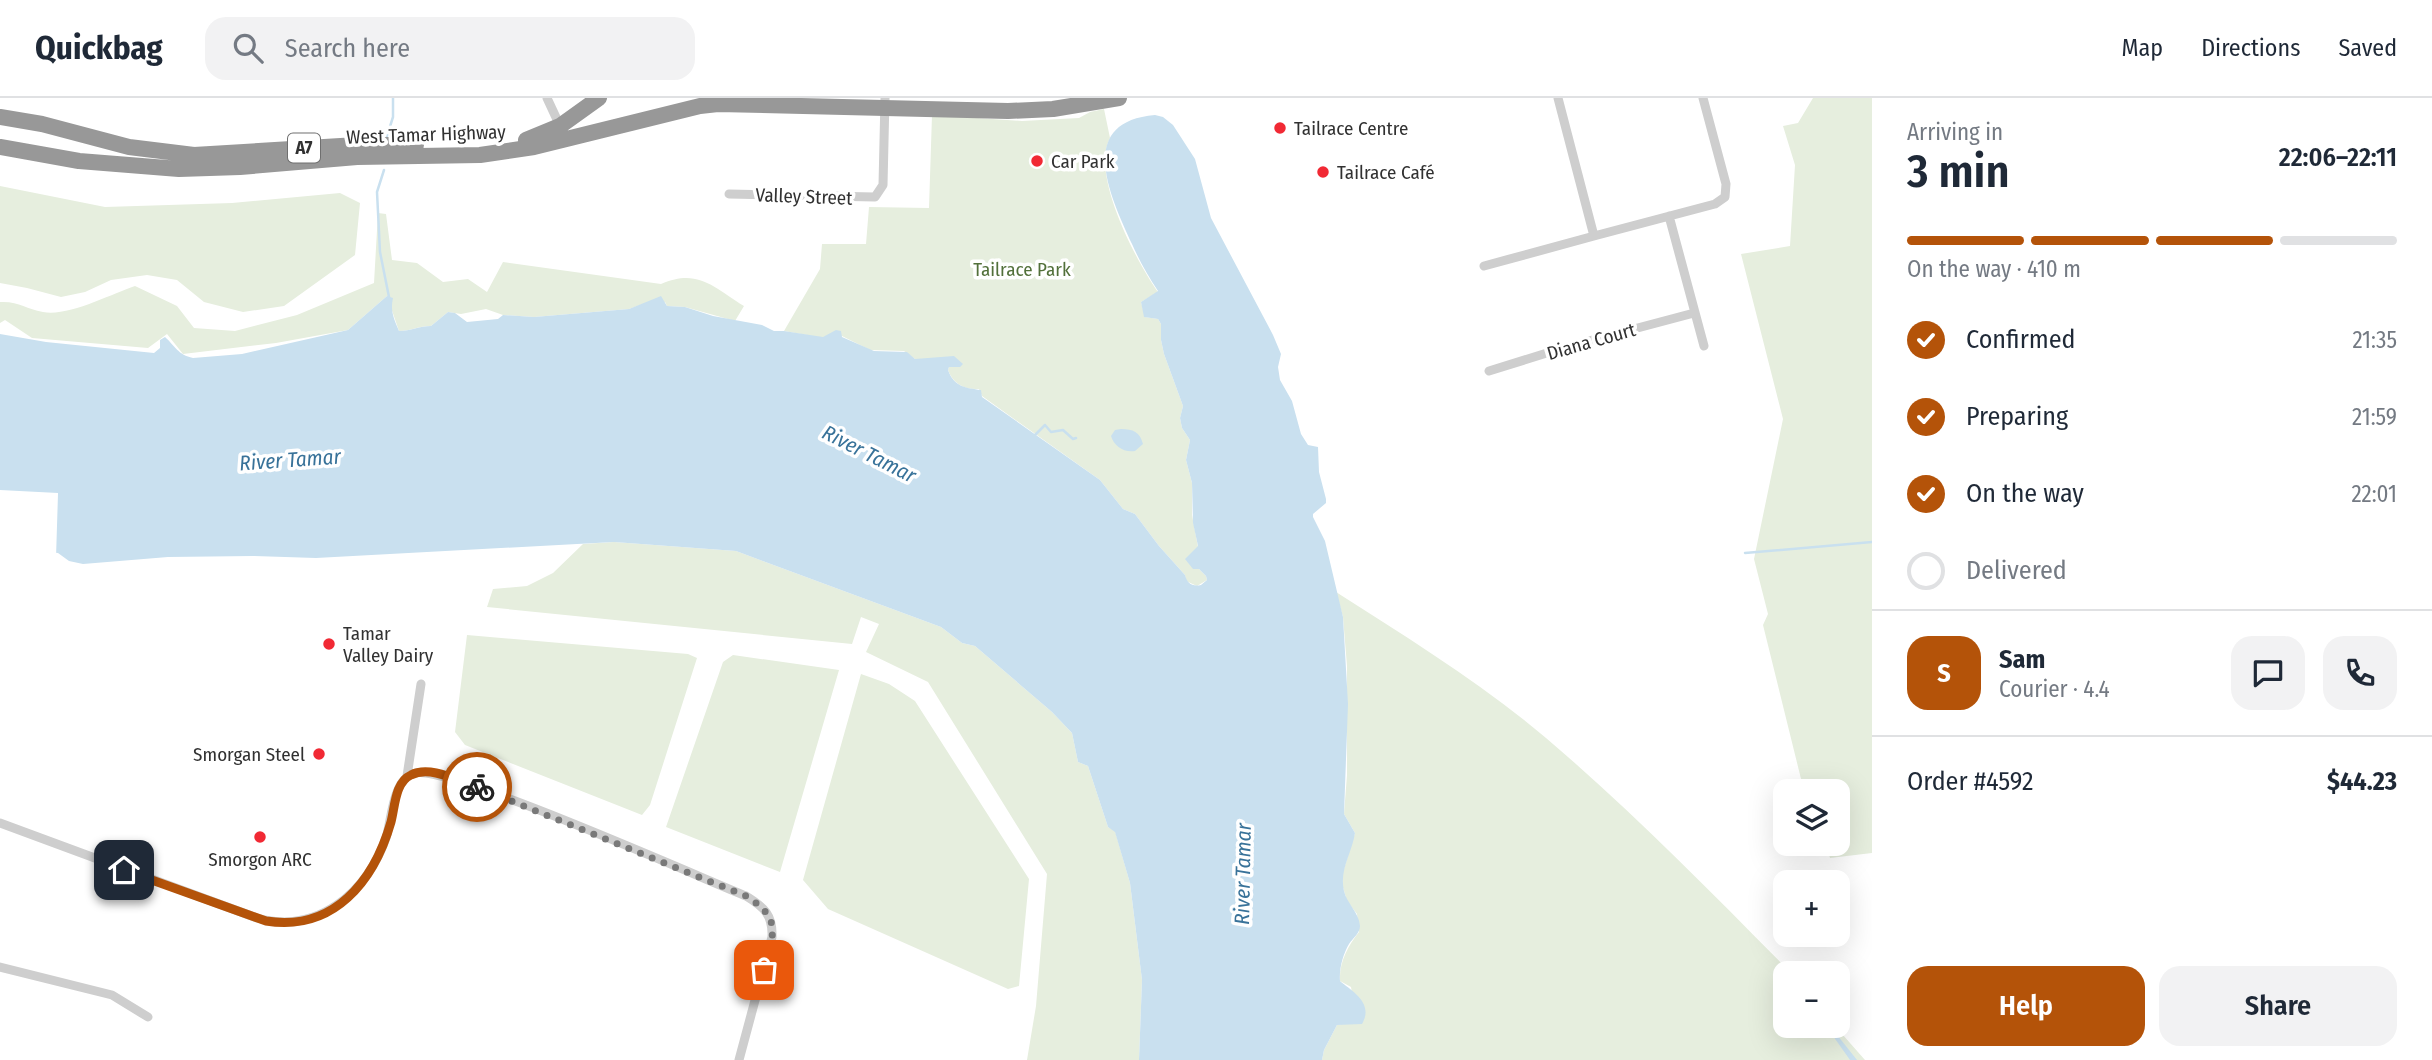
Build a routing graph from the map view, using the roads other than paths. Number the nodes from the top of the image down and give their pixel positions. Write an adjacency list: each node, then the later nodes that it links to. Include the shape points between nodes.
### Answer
1 (547, 98): 9 (street)
2 (599, 98): 9 (highway, West Tamar Highway / A7)
3 (1119, 98): 6 (highway, A7, via 1035,110)
4 (1559, 98): 14 (street)
5 (1703, 98): 13 (street, via 1726,197)
6 (885, 103): 9 (highway, A7, via 718,104); 12 (street, Valley Street, via 883,185 878,194 871,198)
7 (0, 117): 8 (highway, West Tamar Highway / A7)
8 (42, 124): 9 (highway, West Tamar Highway / A7, via 129,147 194,155 358,145 471,148); 11 (highway)
9 (560, 134): 11 (highway, West Tamar Highway / A7, via 495,154 357,157 210,168 131,166)
10 (0, 146): 11 (highway, West Tamar Highway / A7)
11 (36, 155)
12 (729, 194)
13 (1669, 216): 14 (street); 16 (street)
14 (1594, 236): 15 (street)
15 (1484, 266)
16 (1694, 313): 17 (street); 18 (street, Diana Court)
17 (1704, 346)
18 (1489, 371)
19 (421, 684): 20 (street)
20 (407, 776): 21 (street, via 399,788 385,839 364,880 328,912 287,922 257,918); 24 (street, via 436,773 501,795 761,906 771,918 770,947)
21 (0, 823)
22 (0, 967): 23 (street, via 112,995)
23 (148, 1017)
24 (739, 1060)

